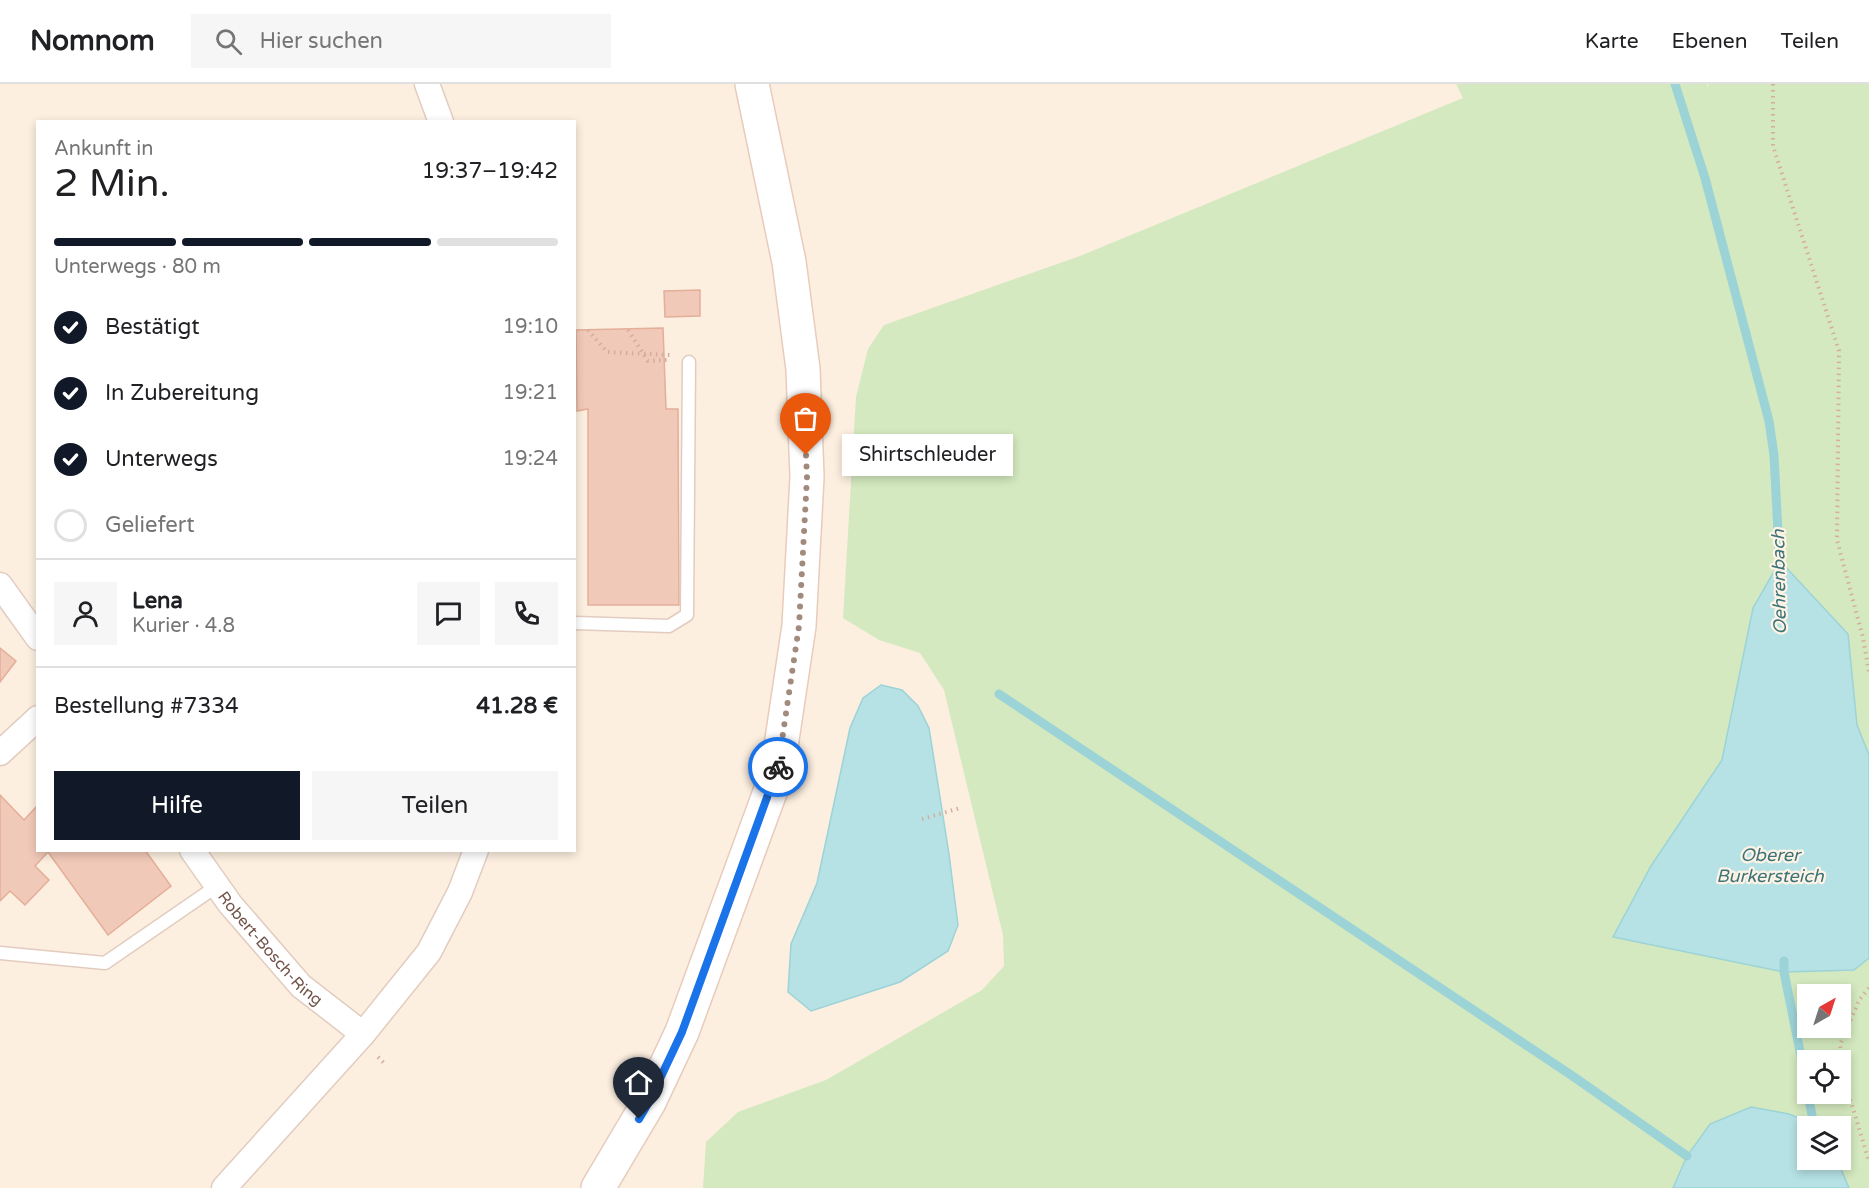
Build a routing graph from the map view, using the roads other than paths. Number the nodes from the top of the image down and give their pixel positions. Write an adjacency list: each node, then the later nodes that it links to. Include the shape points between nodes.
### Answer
1 (427, 84): 3 (street)
2 (752, 84): 16 (main road, via 789,262 802,369 807,477 799,626 777,773 682,1032 649,1102)
3 (440, 120)
4 (689, 362): 6 (lane, via 687,615 669,626)
5 (0, 585): 7 (street)
6 (576, 623)
7 (36, 635)
8 (36, 720): 9 (street)
9 (0, 753)
10 (193, 852): 12 (street, Robert-Bosch-Ring)
11 (475, 852): 14 (street, via 429,952)
12 (217, 886): 13 (lane, via 105,963); 14 (street, Robert-Bosch-Ring, via 301,986)
13 (0, 952)
14 (363, 1034): 15 (street)
15 (224, 1188)
16 (598, 1188)

